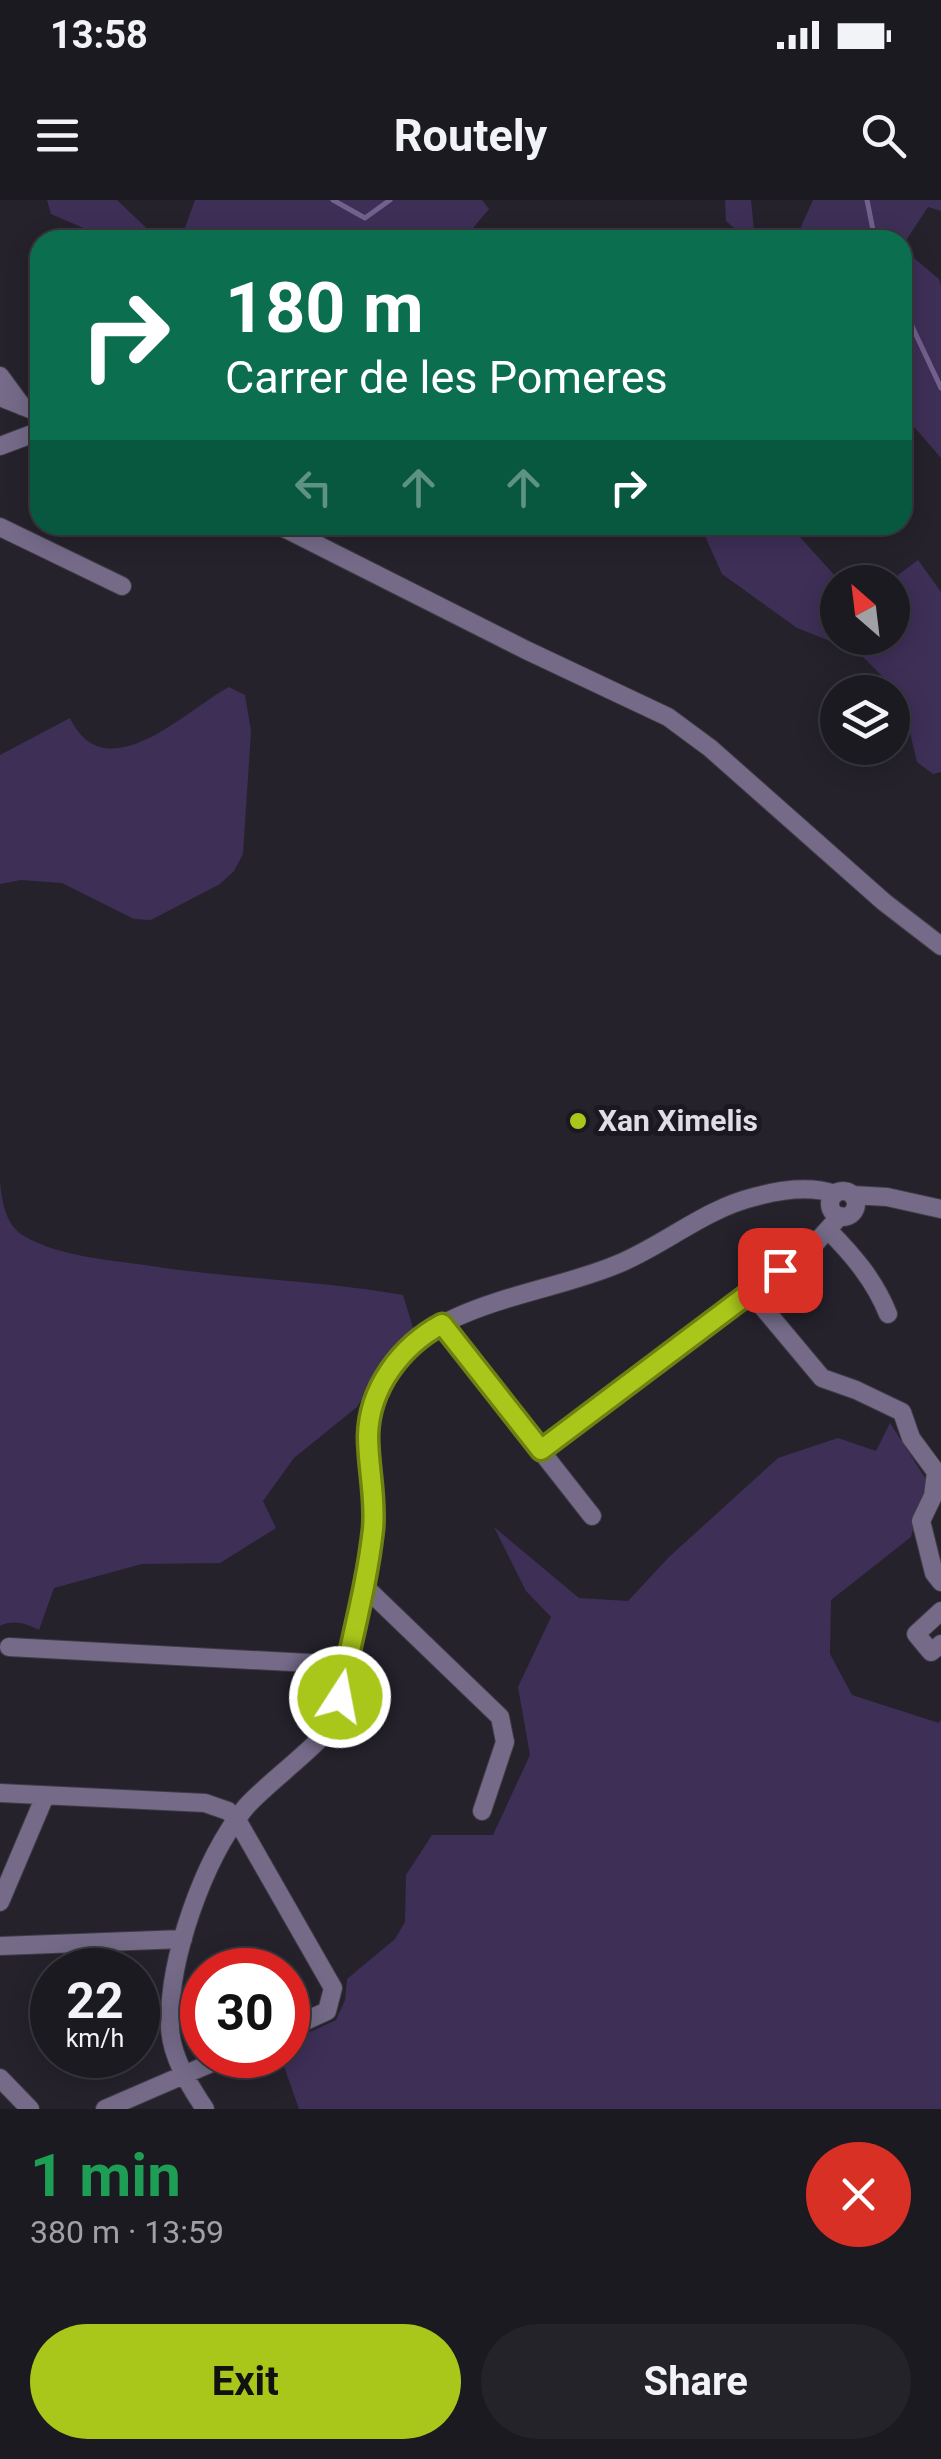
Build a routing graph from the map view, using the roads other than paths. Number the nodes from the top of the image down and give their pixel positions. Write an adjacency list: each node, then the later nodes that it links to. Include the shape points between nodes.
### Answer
1 (0, 376): 3 (street)
2 (0, 397): 3 (street)
3 (22, 406): 4 (street)
4 (30, 409)
5 (30, 435): 6 (street)
6 (0, 446)
7 (0, 527): 9 (street)
8 (298, 535): 10 (street, via 668,717)
9 (122, 586)
10 (941, 946)
11 (838, 1209): 12 (street, via 896,1200); 13 (street, via 811,1248); 14 (street); 15 (street, via 805,1189 750,1198 619,1264)
12 (941, 1209)
13 (750, 1292): 16 (street); 18 (street, via 822,1378 902,1412 936,1472 922,1521)
14 (888, 1314)
15 (442, 1324): 16 (street); 19 (street, via 388,1371 371,1411 373,1528)
16 (541, 1450): 17 (street)
17 (592, 1516)
18 (941, 1582)
19 (362, 1584): 23 (street); 26 (street, via 500,1717 505,1742)
20 (941, 1612): 21 (street, via 916,1634 931,1652)
21 (941, 1644)
22 (10, 1646): 23 (street)
23 (346, 1666): 27 (street, via 336,1717)
24 (0, 1792): 25 (street)
25 (45, 1796): 27 (street, via 205,1804); 28 (street)
26 (482, 1812)
27 (238, 1820): 29 (street, via 195,1900); 33 (street, via 333,1988 327,2011)
28 (0, 1902)
29 (183, 1939): 30 (street); 31 (street)
30 (0, 1946)
31 (180, 1948)
32 (180, 1949): 34 (street, via 170,2029)
33 (310, 2019)
34 (180, 2060)
35 (0, 2078): 38 (street)
36 (180, 2078): 39 (street)
37 (186, 2078): 40 (street)
38 (30, 2109)
39 (105, 2109)
40 (205, 2109)

